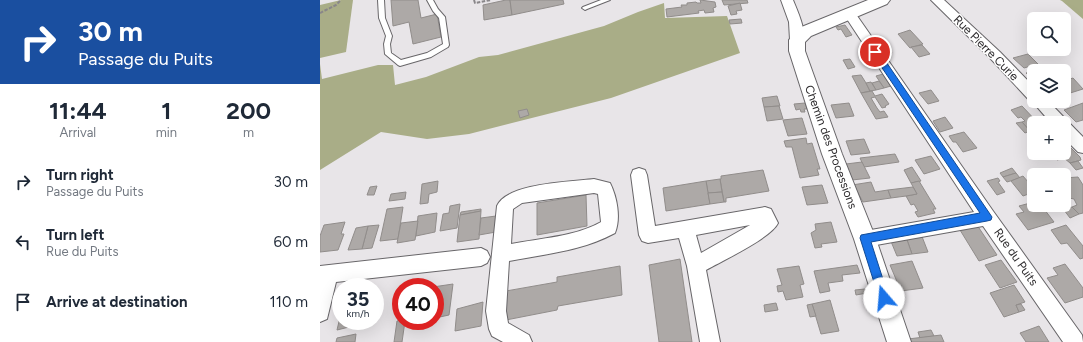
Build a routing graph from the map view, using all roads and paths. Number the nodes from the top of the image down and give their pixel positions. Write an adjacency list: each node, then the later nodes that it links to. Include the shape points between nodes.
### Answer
1 (341, 0): 11 (path)
2 (381, 0): 3 (lane, via 382,18 389,36 388,54 400,63 429,55 446,45 442,17)
3 (430, 0)
4 (474, 0): 5 (path, via 475,3)
5 (491, 0)
6 (607, 0): 10 (lane)
7 (787, 0): 13 (street, via 795,22)
8 (882, 0): 12 (street)
9 (937, 0): 14 (street, Rue Pierre Curie)
10 (585, 8)
11 (320, 13)
12 (849, 13): 13 (street, via 805,32); 20 (street, Rue du Puits)
13 (797, 40): 22 (street, Chemin des Processions, via 796,51)
14 (1027, 89)
15 (1045, 108): 16 (street)
16 (1053, 116)
17 (1071, 135): 18 (street)
18 (1083, 147)
19 (639, 175): 21 (street, via 648,235)
20 (987, 217): 22 (street); 31 (street, Rue du Puits)
21 (685, 229): 25 (street); 25 (street, via 766,215 769,223)
22 (865, 238): 30 (street, Chemin des Processions)
23 (501, 254): 23 (street, via 581,239 603,231 609,227 610,221 604,188 594,186 520,196 512,200 505,206); 28 (street, via 496,311 499,329)
24 (481, 257): 26 (street)
25 (696, 266): 29 (street)
26 (325, 274): 27 (street)
27 (320, 312)
28 (522, 342)
29 (710, 342)
30 (898, 342)
31 (1075, 342)

